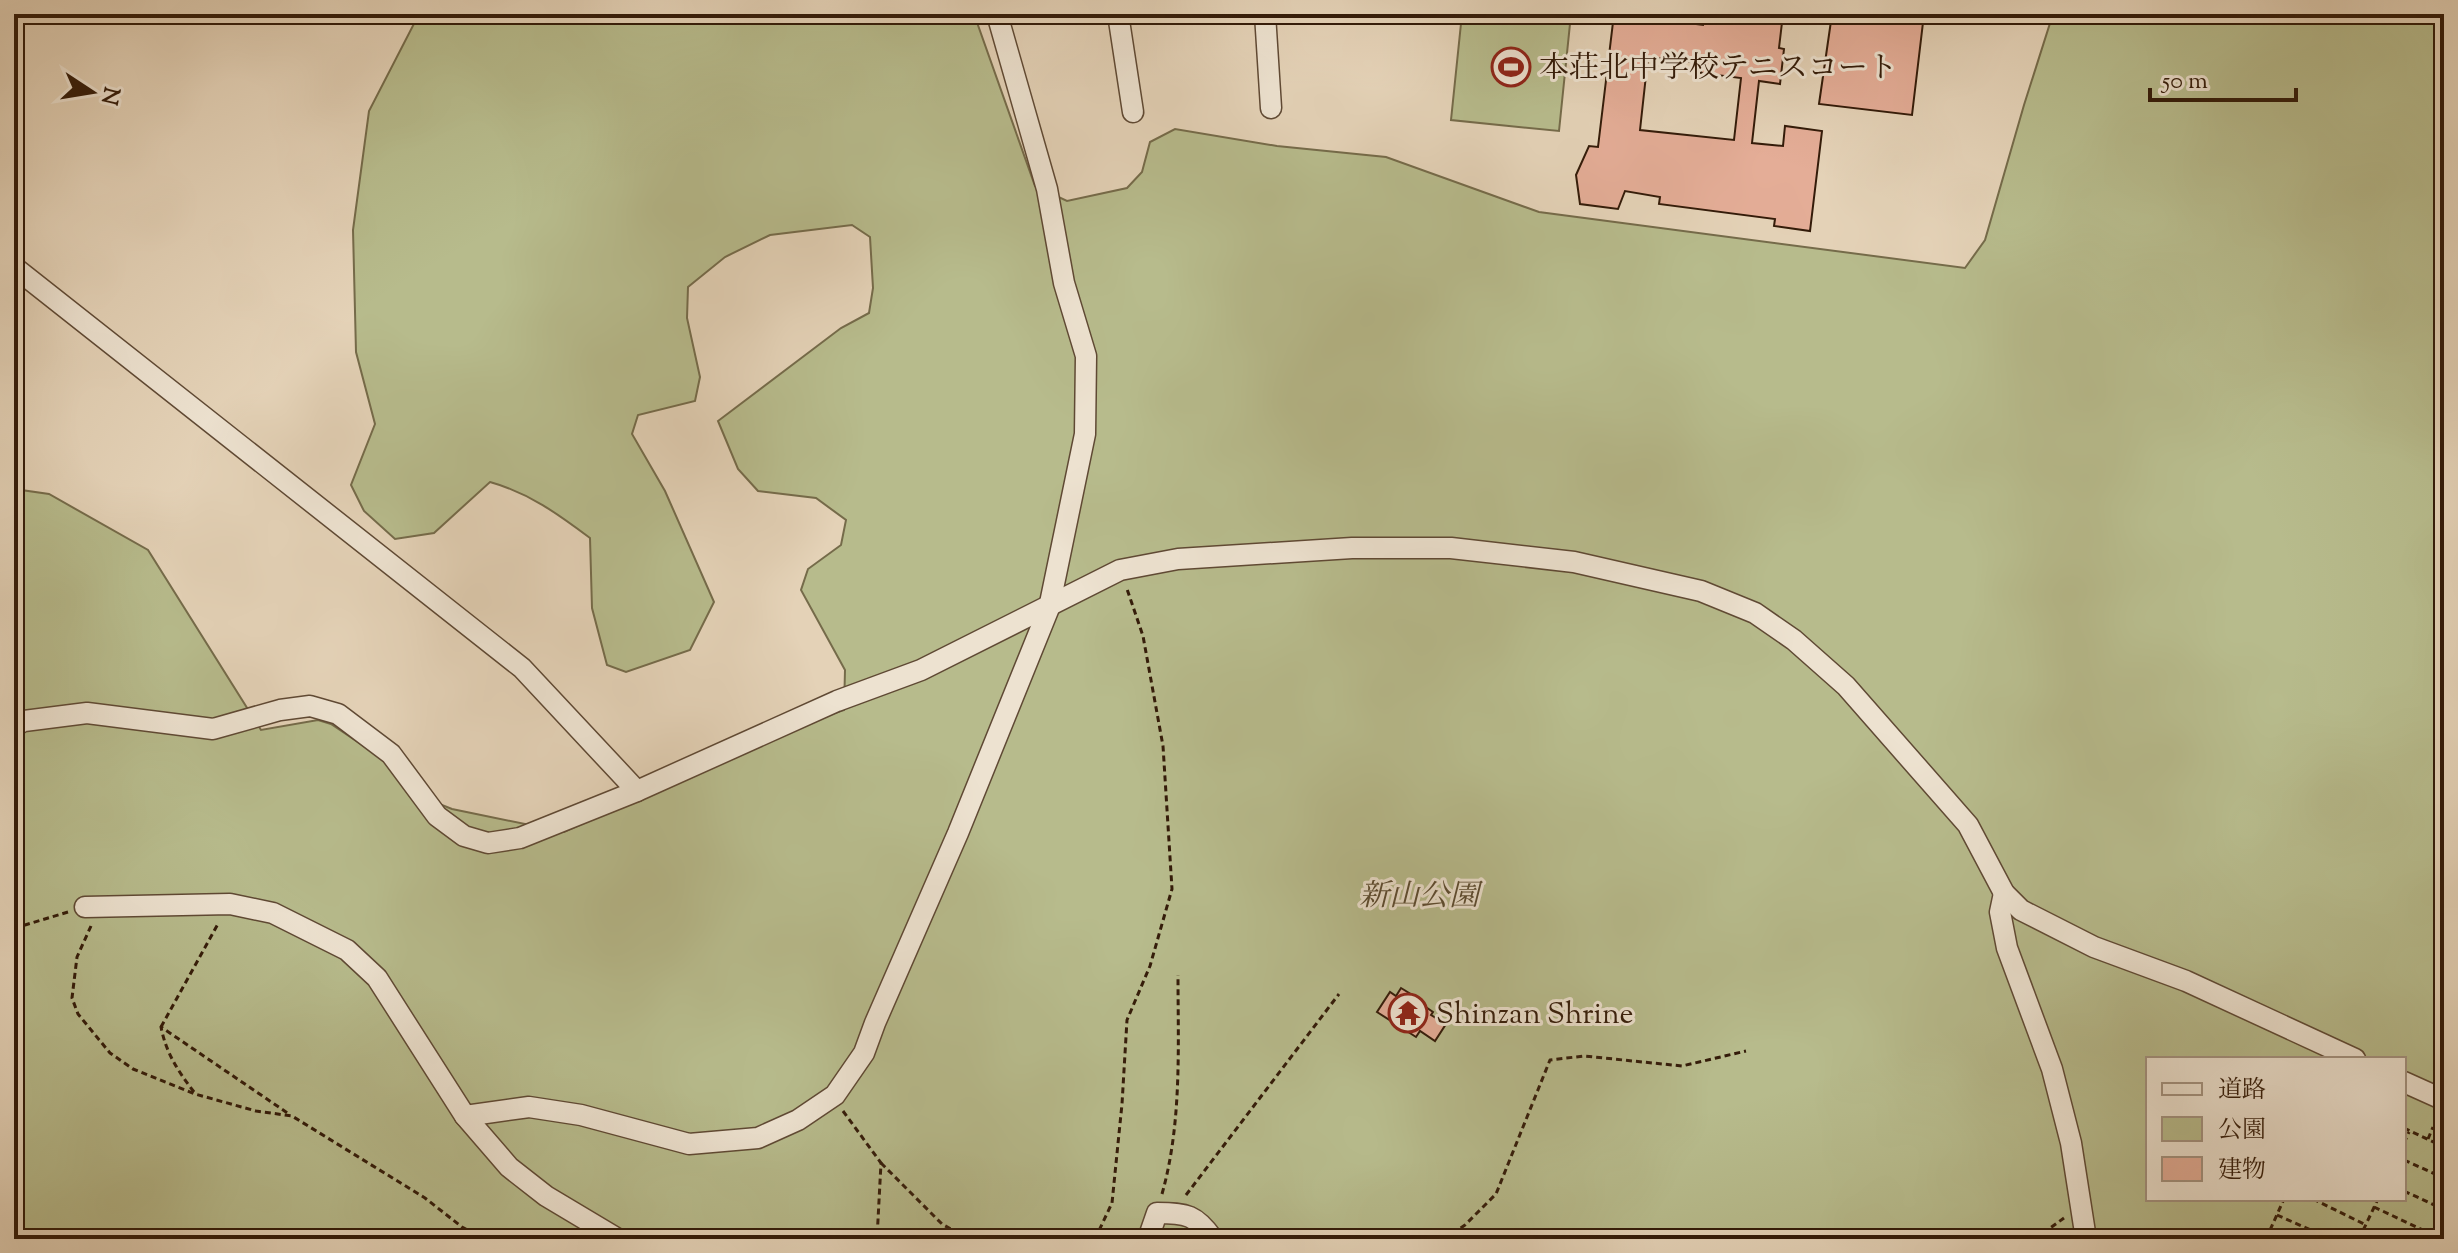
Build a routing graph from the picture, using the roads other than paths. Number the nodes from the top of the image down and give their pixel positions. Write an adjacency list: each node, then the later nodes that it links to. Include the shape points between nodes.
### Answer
1 (997, 14): 7 (street, via 1047,189 1064,283 1086,356 1085,434)
2 (1118, 14): 5 (street)
3 (1265, 14): 4 (street)
4 (1271, 108)
5 (1133, 112)
6 (14, 267): 9 (street, via 522,668)
7 (1049, 608): 9 (street, via 921,670 837,701); 10 (street, via 1120,570 1178,559 1352,548 1451,548 1574,562 1701,591 1755,613 1846,686 1968,825); 15 (street, via 864,1053 835,1095 758,1138 689,1144 529,1107)
8 (14, 726): 9 (street, via 87,713 213,729 310,706 338,714 391,754 437,816 464,836 488,843 520,838)
9 (637, 791)
10 (2004, 893): 12 (street, via 2021,910 2094,947 2186,981); 19 (street, via 2000,912 2007,948 2052,1069 2071,1143)
11 (93, 908): 15 (street, via 230,904 273,913 347,950 377,978)
12 (2351, 1057)
13 (2406, 1083): 14 (street)
14 (2444, 1100)
15 (465, 1116): 16 (street, via 509,1167)
16 (618, 1239)
17 (1148, 1239): 18 (street, via 1165,1213 1197,1219)
18 (1213, 1239)
19 (2086, 1239)

